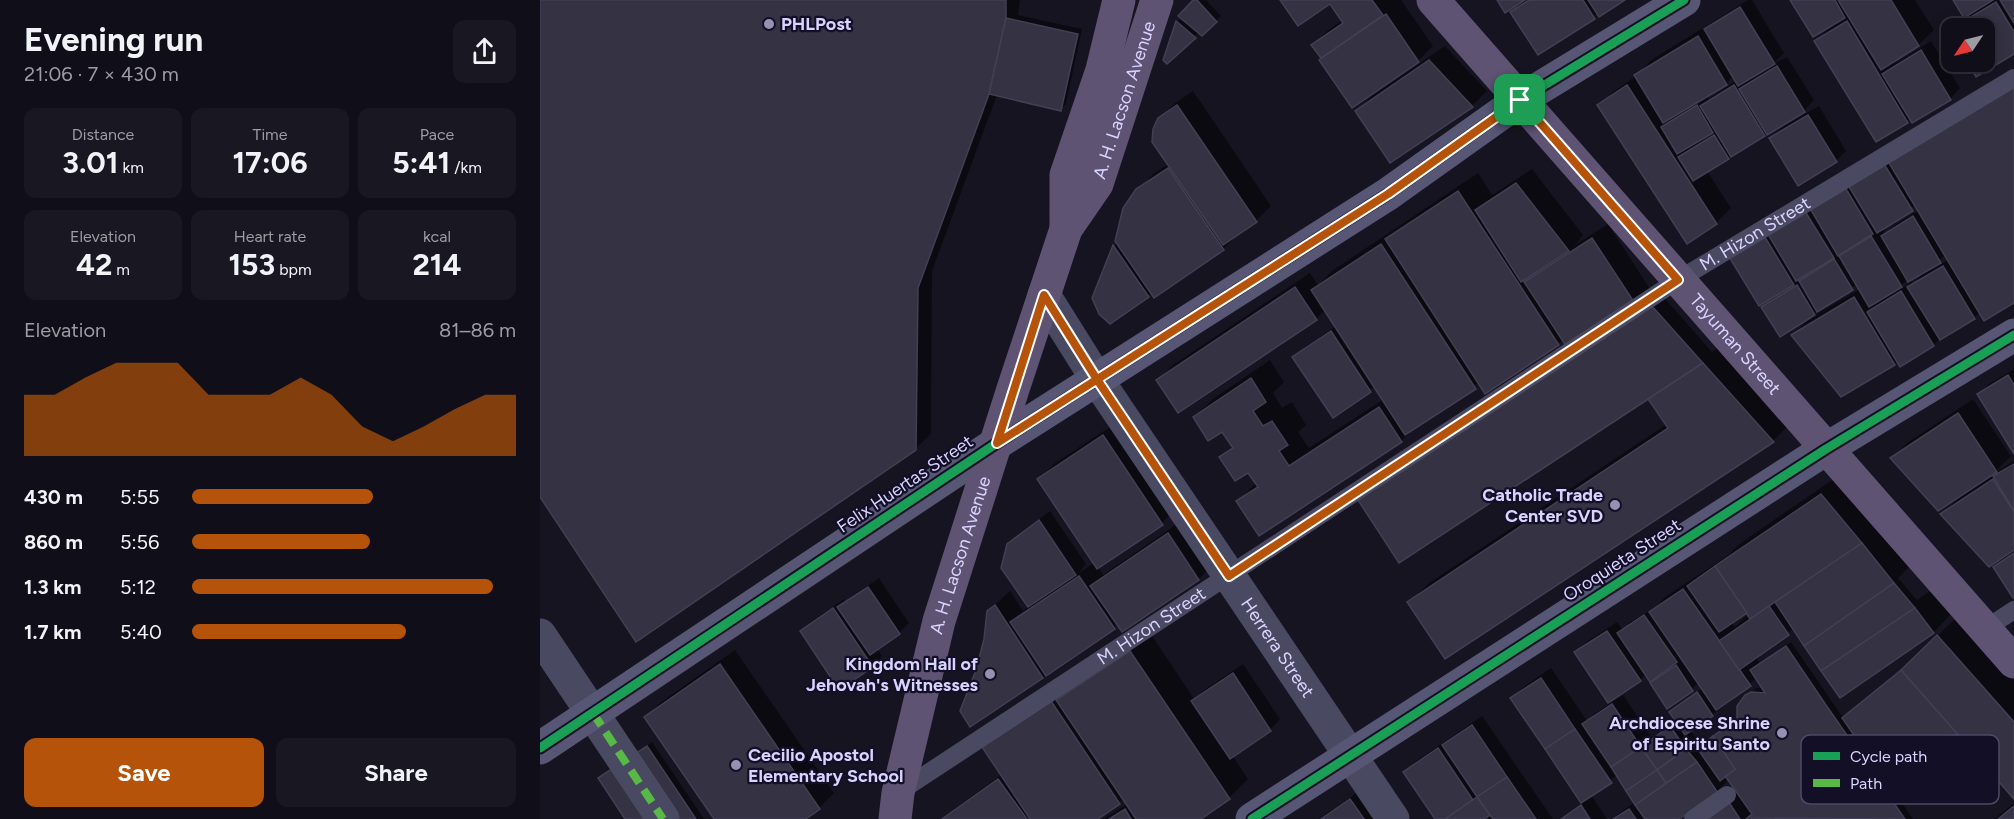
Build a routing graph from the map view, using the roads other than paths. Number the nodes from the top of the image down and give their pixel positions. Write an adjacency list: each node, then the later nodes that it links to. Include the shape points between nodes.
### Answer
1 (1119, 0): 7 (main road, A. H. Lacson Avenue, via 1102,70 1066,175)
2 (1157, 0): 7 (main road, A. H. Lacson Avenue, via 1097,184)
3 (1433, 0): 6 (main road, Tayuman Street)
4 (1684, 0): 6 (street, Felix Huertas Street)
5 (2014, 78): 8 (lane, M. Hizon Street)
6 (1520, 100): 8 (main road, Tayuman Street); 11 (street, Felix Huertas Street, via 1388,194)
7 (1066, 229): 9 (main road, A. H. Lacson Avenue)
8 (1678, 280): 13 (main road, Tayuman Street); 14 (lane, M. Hizon Street)
9 (1044, 295): 11 (street, Herrera Street); 12 (main road, A. H. Lacson Avenue)
10 (2014, 335): 13 (street, Oroquieta Street)
11 (1096, 378): 12 (street, Felix Huertas Street); 14 (street, Herrera Street)
12 (997, 443): 19 (street, Felix Huertas Street); 23 (main road, A. H. Lacson Avenue, via 939,621)
13 (1826, 449): 16 (main road, Tayuman Street); 21 (street, Oroquieta Street)
14 (1229, 576): 21 (street, Herrera Street); 23 (lane, M. Hizon Street)
15 (2014, 610): 16 (lane)
16 (1985, 629): 18 (main road, Tayuman Street)
17 (540, 635): 19 (street)
18 (2014, 662)
19 (592, 713): 20 (street, Felix Huertas Street); 24 (street)
20 (540, 748)
21 (1350, 755): 25 (street, Oroquieta Street); 26 (street, Herrera Street)
22 (1727, 795): 27 (lane)
23 (896, 806)
24 (663, 819)
25 (1252, 819)
26 (1393, 819)
27 (1693, 819)

